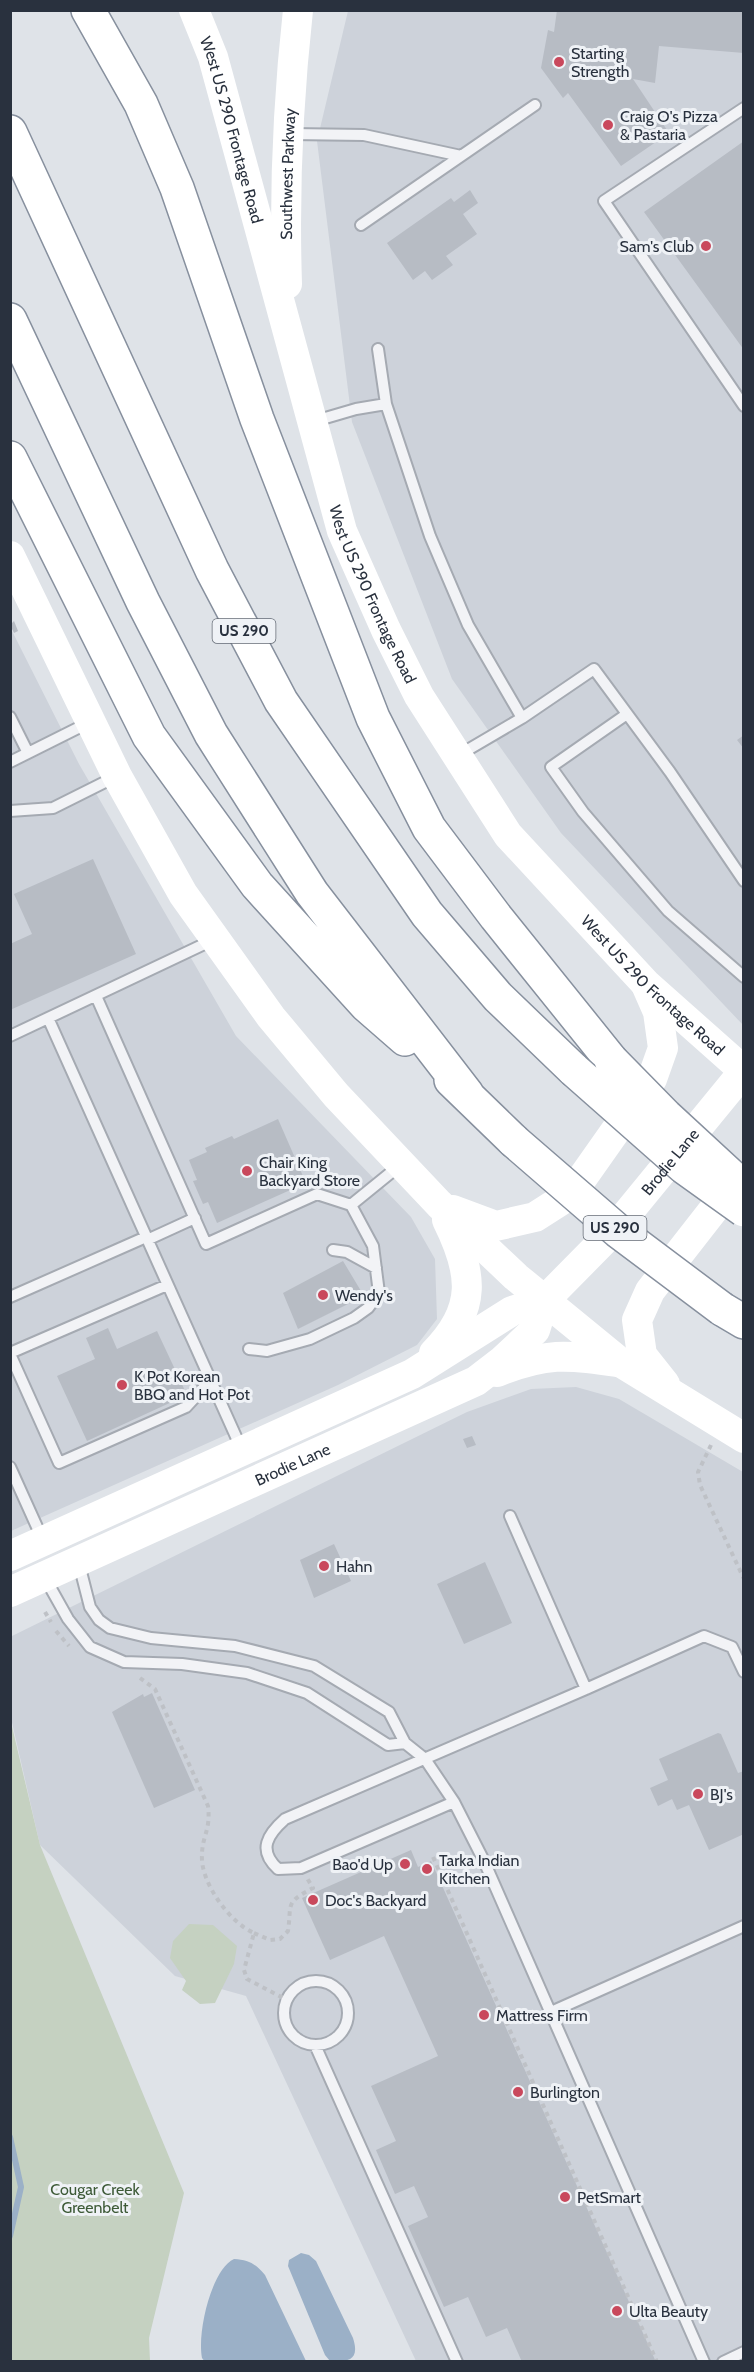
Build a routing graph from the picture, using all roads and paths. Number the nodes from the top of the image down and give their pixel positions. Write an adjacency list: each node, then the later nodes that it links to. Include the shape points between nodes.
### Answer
1 (88, 10): 38 (highway, bridge, via 141,104 177,188 257,419 348,655 373,718 429,828 611,1060)
2 (194, 10): 11 (main road, West US 290 Frontage Road, via 213,57)
3 (298, 10): 7 (main road, Southwest Parkway)
4 (535, 105): 8 (lane)
5 (744, 108): 14 (lane, via 604,201)
6 (10, 132): 41 (highway, US 290, bridge, via 212,570 281,701 428,914 498,997 684,1167)
7 (288, 134): 8 (lane, via 364,135); 11 (main road, Southwest Parkway, via 285,215)
8 (461, 156): 9 (lane)
9 (360, 225)
10 (10, 320): 35 (highway, US 290, via 143,602 211,734 312,893)
11 (289, 338): 15 (main road, West US 290 Frontage Road)
12 (378, 349): 13 (lane)
13 (386, 404): 15 (lane); 20 (lane, via 430,536 468,625)
14 (744, 406)
15 (312, 422): 23 (main road, West US 290 Frontage Road, via 342,531 419,696)
16 (10, 458): 35 (highway, via 149,736 209,822 257,885 366,1005)
17 (10, 556): 21 (main road)
18 (627, 714): 20 (lane, via 594,669); 27 (lane); 29 (lane, via 551,767 583,812 668,911)
19 (10, 717): 22 (lane)
20 (522, 718): 23 (lane)
21 (90, 722): 22 (lane); 25 (main road)
22 (28, 753): 24 (lane)
23 (457, 756): 30 (main road, West US 290 Frontage Road, via 508,835)
24 (10, 762)
25 (117, 776): 26 (lane, via 53,808); 28 (main road, via 183,894)
26 (10, 811)
27 (744, 881)
28 (215, 939): 31 (lane); 36 (main road, via 285,1034)
29 (744, 977)
30 (646, 984): 34 (main road, West US 290 Frontage Road); 40 (main road, via 658,1012 663,1048 652,1079 571,1194 535,1217 496,1226)
31 (96, 996): 32 (lane); 42 (lane)
32 (48, 1018): 33 (lane); 43 (lane)
33 (10, 1036)
34 (744, 1071): 48 (main road, Brodie Lane, via 613,1231)
35 (467, 1095): 49 (highway, US 290, bridge, via 618,1231)
36 (401, 1164): 39 (lane); 40 (main road)
37 (744, 1173): 56 (main road, via 650,1291 637,1320 642,1355)
38 (744, 1188)
39 (351, 1204): 42 (lane, via 317,1194 206,1244); 45 (lane, via 373,1246)
40 (439, 1204): 48 (main road); 53 (main road, via 462,1250 465,1308 448,1338)
41 (744, 1210)
42 (195, 1218): 43 (lane)
43 (147, 1239): 46 (lane); 47 (lane)
44 (333, 1250): 45 (lane, via 347,1251)
45 (376, 1268): 50 (lane, via 379,1293 354,1318 310,1339 267,1352)
46 (167, 1285): 51 (lane); 54 (lane)
47 (10, 1297)
48 (544, 1301): 52 (main road); 53 (main road, Brodie Lane, via 513,1311); 55 (main road, Brodie Lane, via 535,1330)
49 (733, 1315)
50 (249, 1349)
51 (10, 1354): 54 (lane, via 59,1463 186,1407)
52 (620, 1362): 55 (main road, via 555,1355 523,1362); 56 (main road)
53 (412, 1374): 59 (main road, Brodie Lane)
54 (210, 1381): 59 (lane)
55 (476, 1381): 64 (main road, Brodie Lane)
56 (676, 1397): 57 (main road)
57 (744, 1438)
58 (713, 1442): 67 (path, via 698,1472 700,1485)
59 (242, 1451): 62 (main road, Brodie Lane)
60 (10, 1467): 62 (lane)
61 (510, 1516): 71 (lane)
62 (44, 1541): 63 (main road, Brodie Lane); 65 (main road, via 40,1557)
63 (10, 1556)
64 (78, 1561): 66 (main road, Brodie Lane); 72 (lane, via 90,1606 110,1628 151,1638 235,1646 314,1666 389,1712)
65 (10, 1576)
66 (44, 1576): 68 (main road, Brodie Lane); 72 (lane, via 68,1619 90,1647 124,1662 182,1664 248,1673 307,1693 388,1745)
67 (744, 1579)
68 (10, 1592)
69 (744, 1672): 71 (lane, via 732,1647 704,1636)
70 (132, 1676): 78 (path, via 155,1689 208,1806 210,1823 201,1856 208,1880 233,1921)
71 (586, 1689): 73 (lane)
72 (405, 1743): 73 (lane)
73 (424, 1759): 74 (lane); 76 (lane, via 285,1819 270,1832 266,1849 270,1862 278,1869)
74 (454, 1802): 76 (lane); 80 (lane)
75 (433, 1857): 84 (path)
76 (301, 1868): 78 (path, via 313,1888 298,1895 291,1904 287,1912 288,1931 280,1940)
77 (744, 1926): 80 (lane)
78 (254, 1933): 79 (path, via 244,1970 247,1979)
79 (287, 2000): 81 (lane, via 284,2015 289,2030 296,2038); 81 (lane, via 299,1986 310,1982 328,1984 344,1997 344,2028 328,2043)
80 (550, 2012): 85 (lane)
81 (315, 2045): 83 (lane)
82 (744, 2352): 86 (lane)
83 (457, 2361)
84 (657, 2361)
85 (704, 2361)
86 (723, 2361)

